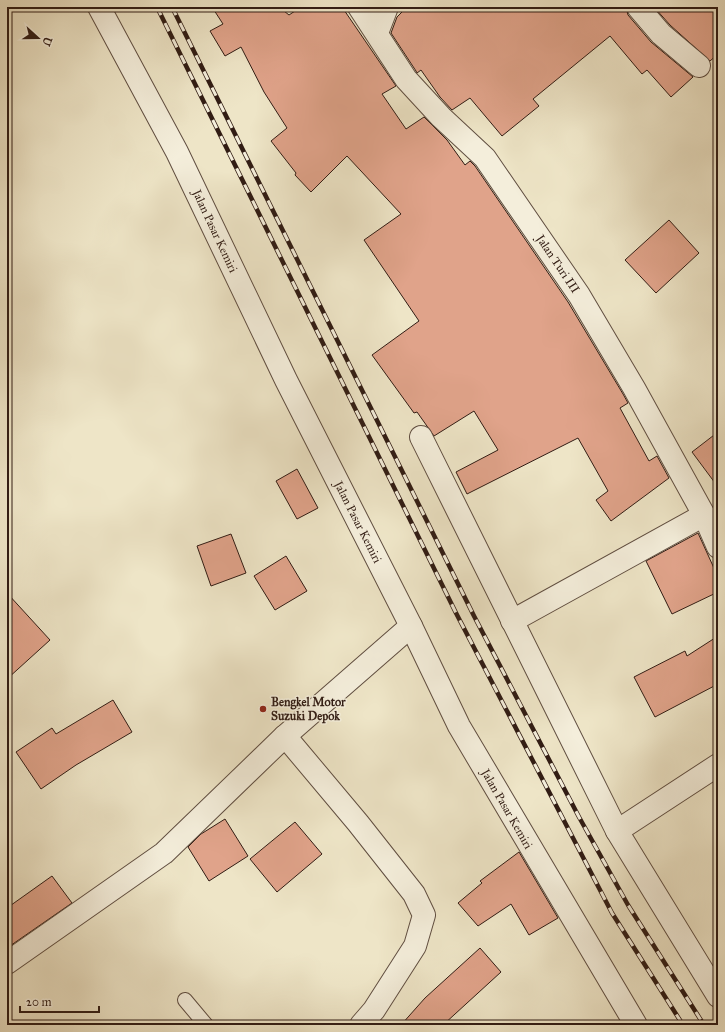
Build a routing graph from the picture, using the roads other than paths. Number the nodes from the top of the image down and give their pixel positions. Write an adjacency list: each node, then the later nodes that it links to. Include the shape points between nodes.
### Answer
1 (99, 7): 11 (street, Jalan Pasar Kemiri, via 177,152 286,380)
2 (359, 7): 5 (street, Jalan Turi III)
3 (387, 7): 5 (street)
4 (638, 7): 6 (street, via 661,34)
5 (377, 33): 8 (street, Jalan Turi III, via 406,79 441,117 485,158 515,200 587,308)
6 (699, 66)
7 (420, 437): 10 (street)
8 (704, 515): 9 (street, Jalan Turi III); 10 (street)
9 (718, 547)
10 (512, 621): 14 (street)
11 (410, 626): 12 (street); 21 (street, Jalan Pasar Kemiri, via 459,726)
12 (285, 736): 15 (street, via 164,853); 20 (street, via 414,894 424,915 415,946 374,1010)
13 (718, 766): 14 (street)
14 (617, 831): 16 (street)
15 (7, 963)
16 (711, 970): 17 (street)
17 (718, 996)
18 (185, 1000): 19 (lane)
19 (206, 1025)
20 (361, 1025)
21 (636, 1025)

